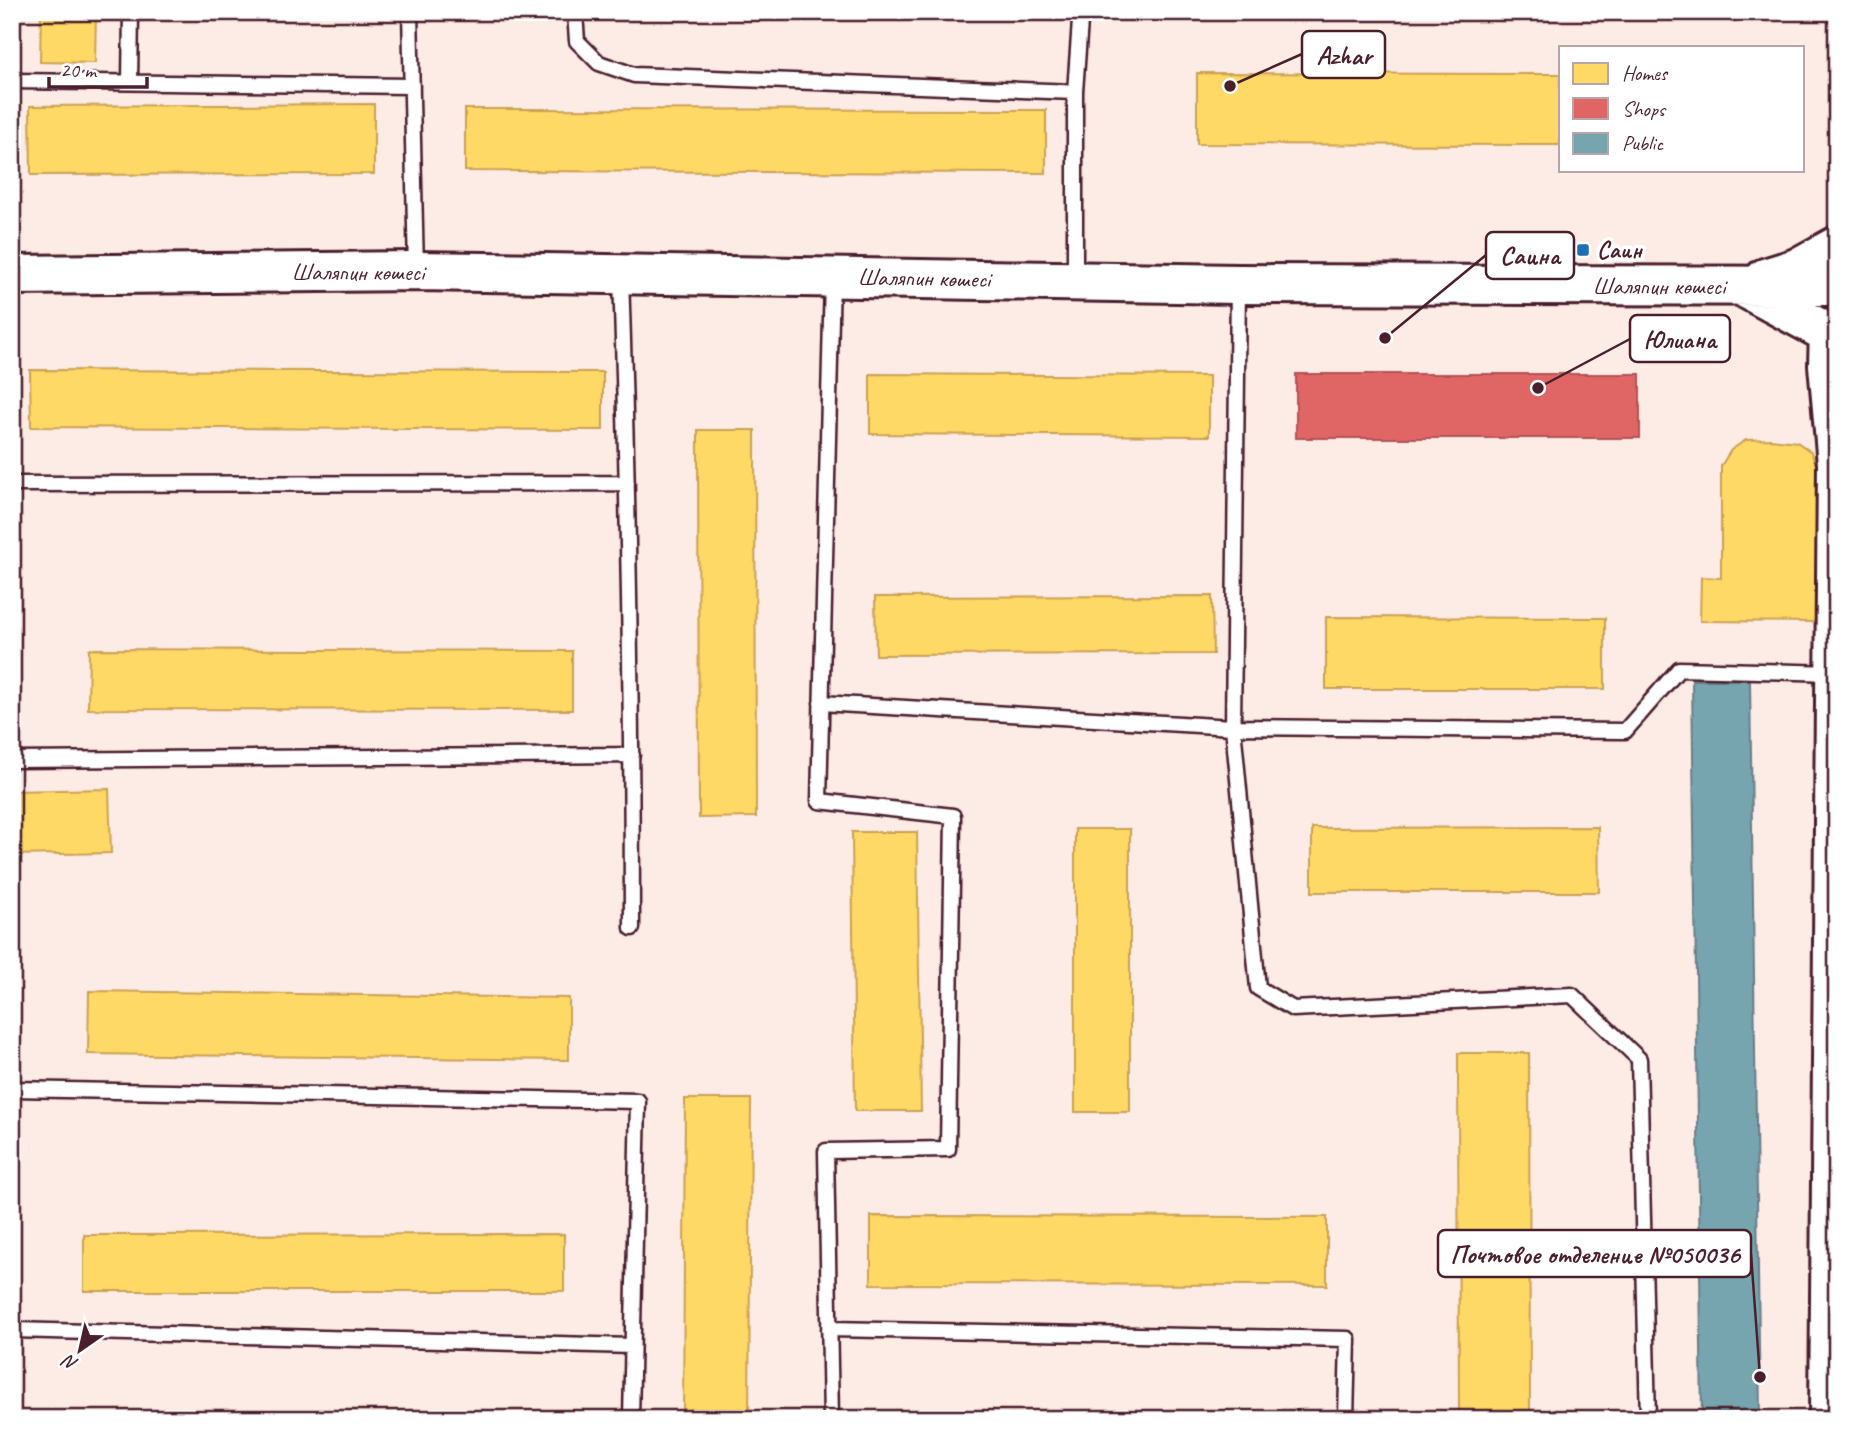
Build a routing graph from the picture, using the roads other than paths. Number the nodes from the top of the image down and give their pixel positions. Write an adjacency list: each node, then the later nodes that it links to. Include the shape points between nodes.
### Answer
1 (131, 12): 6 (lane)
2 (410, 12): 7 (lane)
3 (575, 12): 8 (lane, via 577,41 599,63 634,75)
4 (1084, 12): 8 (lane)
5 (12, 80): 6 (lane)
6 (130, 81): 7 (lane)
7 (412, 86): 10 (lane)
8 (1075, 92): 14 (lane)
9 (1837, 246): 16 (main road, via 1797,268)
10 (416, 271): 11 (main road, Шаляпин көшесі); 12 (main road, Шаляпин көшесі)
11 (621, 274): 13 (main road, Шаляпин көшесі); 19 (lane)
12 (12, 275)
13 (832, 277): 14 (main road, Шаляпин көшесі); 22 (lane)
14 (1075, 281): 15 (main road, Шаляпин көшесі)
15 (1238, 284): 16 (main road, Шаляпин көшесі); 23 (lane)
16 (1741, 286): 17 (main road, Шаляпин көшесі); 18 (main road)
17 (1837, 286)
18 (1830, 334): 21 (street, via 1822,365 1831,464)
19 (627, 483): 20 (lane); 24 (lane)
20 (12, 484)
21 (1833, 673): 23 (lane, via 1679,669 1625,731); 35 (street, via 1827,788)
22 (821, 703): 23 (lane); 28 (lane, via 819,801 953,816 948,1149 826,1151)
23 (1233, 727): 34 (lane, via 1258,988 1293,1009 1572,995 1639,1059)
24 (632, 755): 25 (lane); 26 (lane)
25 (12, 760)
26 (632, 928)
27 (12, 1089): 30 (lane, via 638,1101)
28 (829, 1328): 32 (lane); 33 (lane, via 1348,1339)
29 (12, 1330): 30 (lane)
30 (632, 1346): 31 (lane)
31 (631, 1419)
32 (831, 1419)
33 (1346, 1419)
34 (1648, 1419)
35 (1823, 1419)

